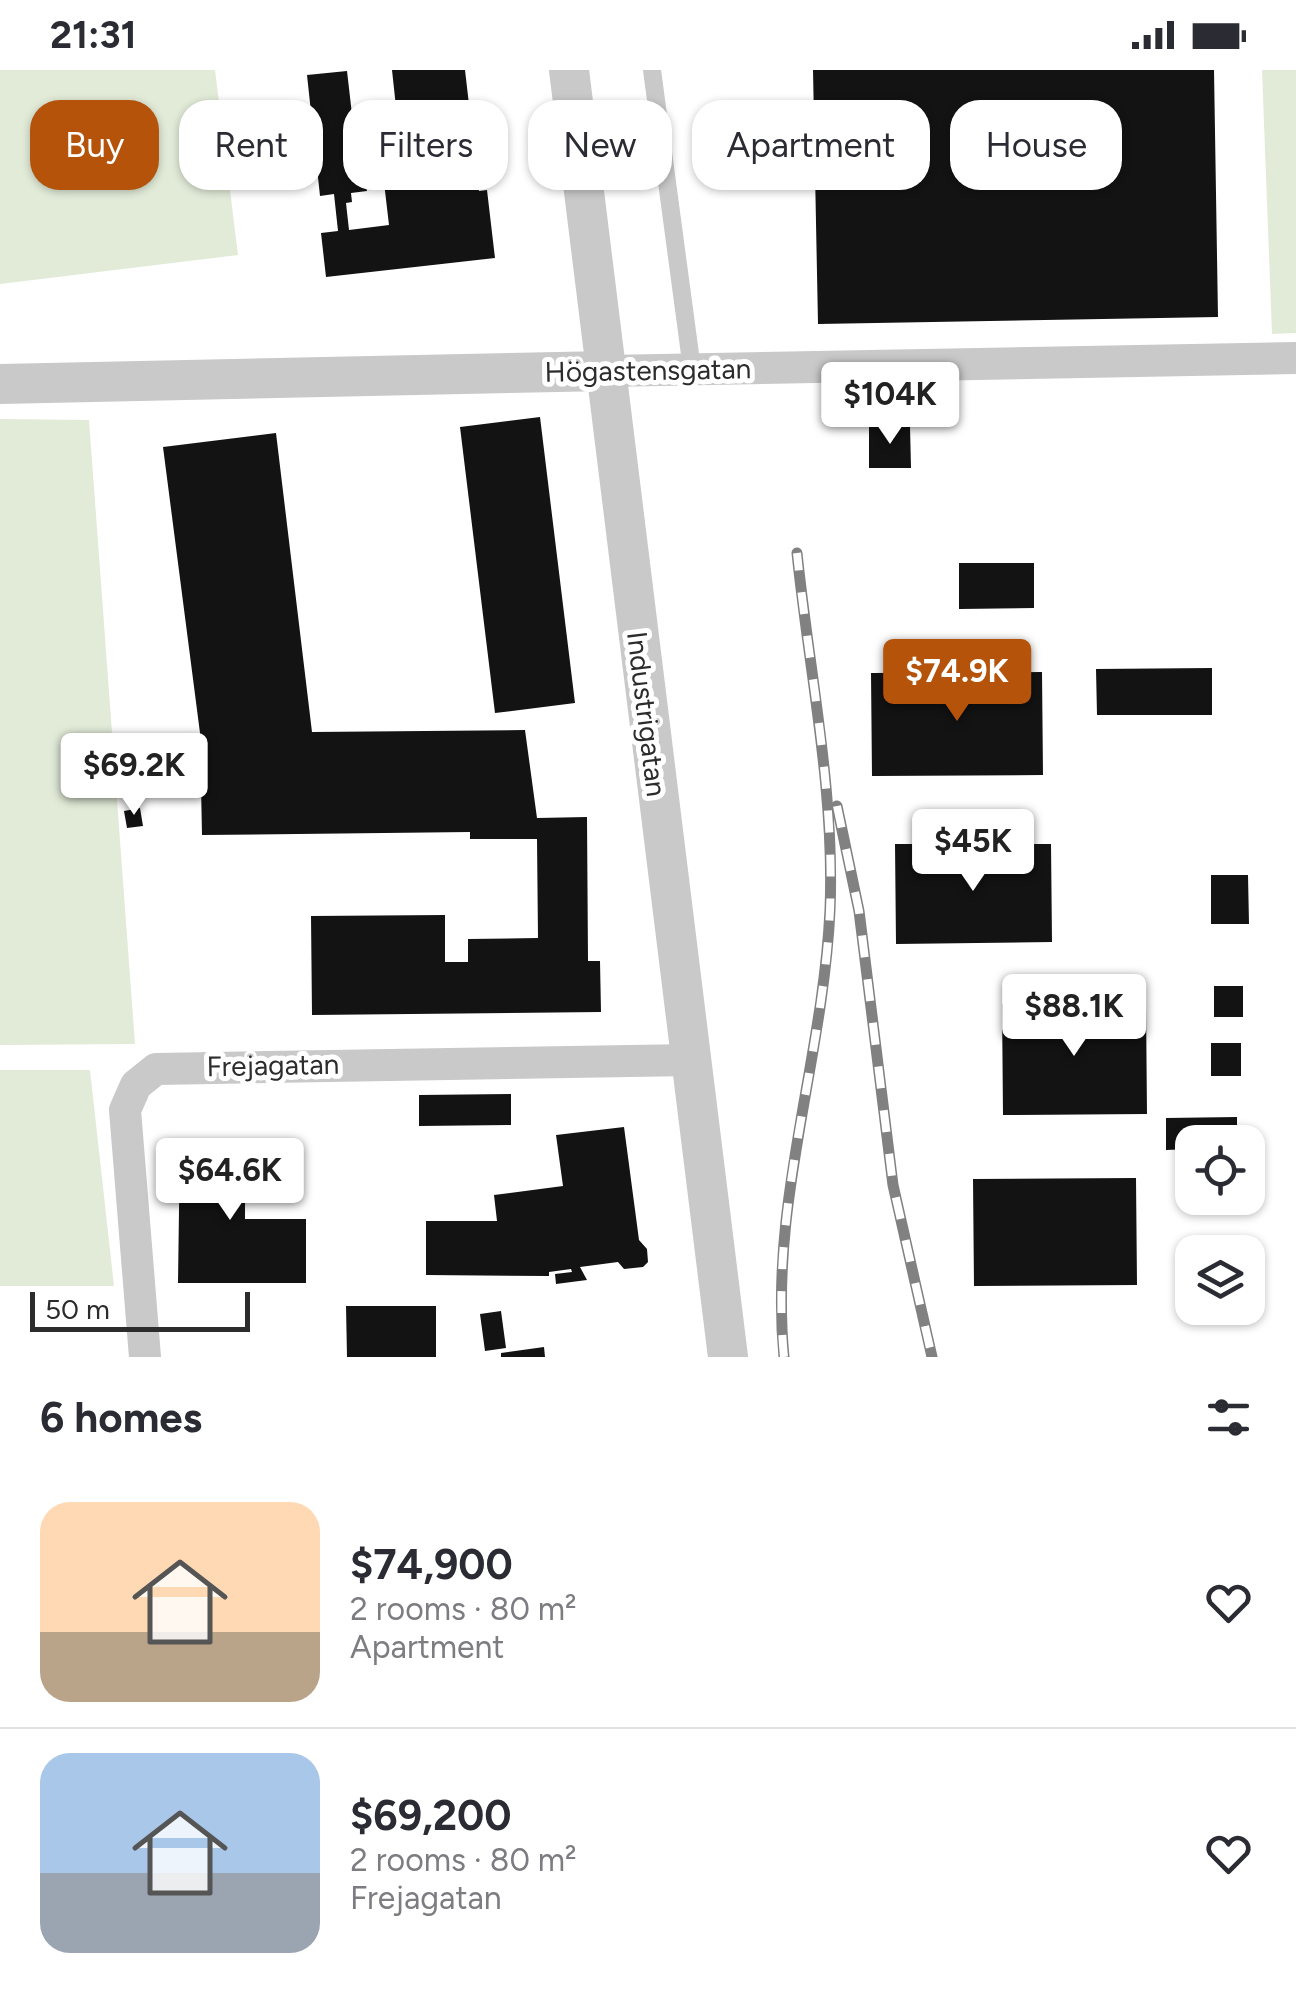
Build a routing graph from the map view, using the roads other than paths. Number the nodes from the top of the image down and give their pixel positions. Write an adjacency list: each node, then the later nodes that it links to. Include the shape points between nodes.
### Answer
1 (569, 70): 5 (street, Industrigatan)
2 (652, 70): 4 (lane)
3 (1296, 358): 4 (street, Högastensgatan)
4 (692, 368): 5 (street, Högastensgatan)
5 (607, 371): 6 (street, Högastensgatan); 7 (street, Industrigatan)
6 (0, 384)
7 (692, 1060): 8 (street, Frejagatan, via 156,1069 136,1085 125,1110); 9 (street, Industrigatan)
8 (145, 1357)
9 (728, 1357)

